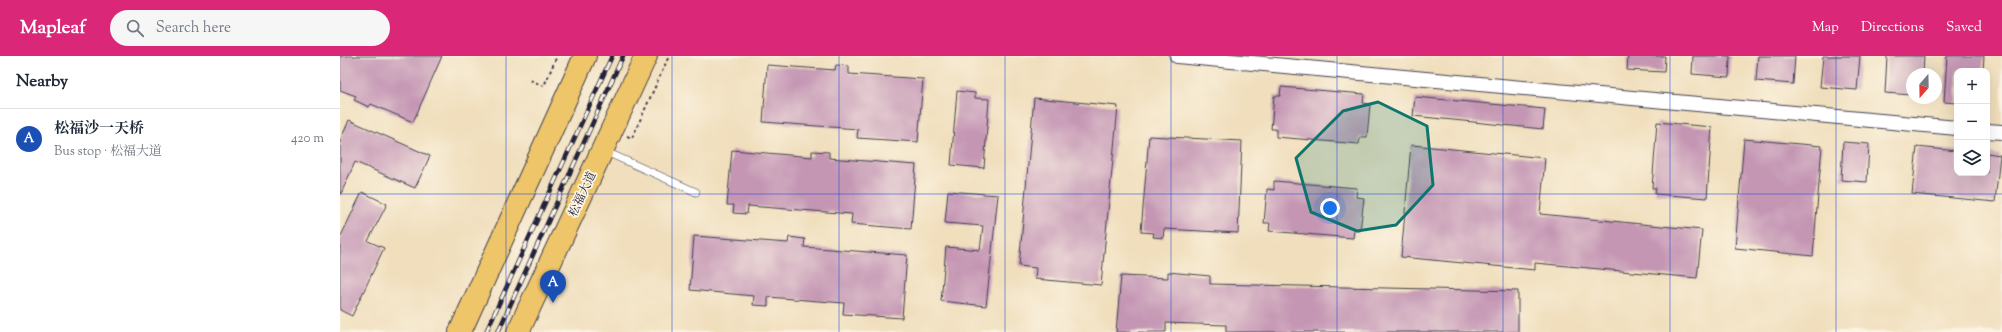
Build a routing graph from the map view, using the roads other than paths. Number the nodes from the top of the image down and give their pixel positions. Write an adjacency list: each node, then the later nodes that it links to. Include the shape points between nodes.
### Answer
1 (585, 56): 9 (main road)
2 (1177, 56): 4 (street)
3 (646, 58): 7 (main road, 松福大道)
4 (1954, 128)
5 (1990, 131): 6 (street)
6 (2002, 132)
7 (602, 150): 8 (lane); 10 (main road, 松福大道)
8 (696, 192)
9 (460, 332)
10 (518, 332)

